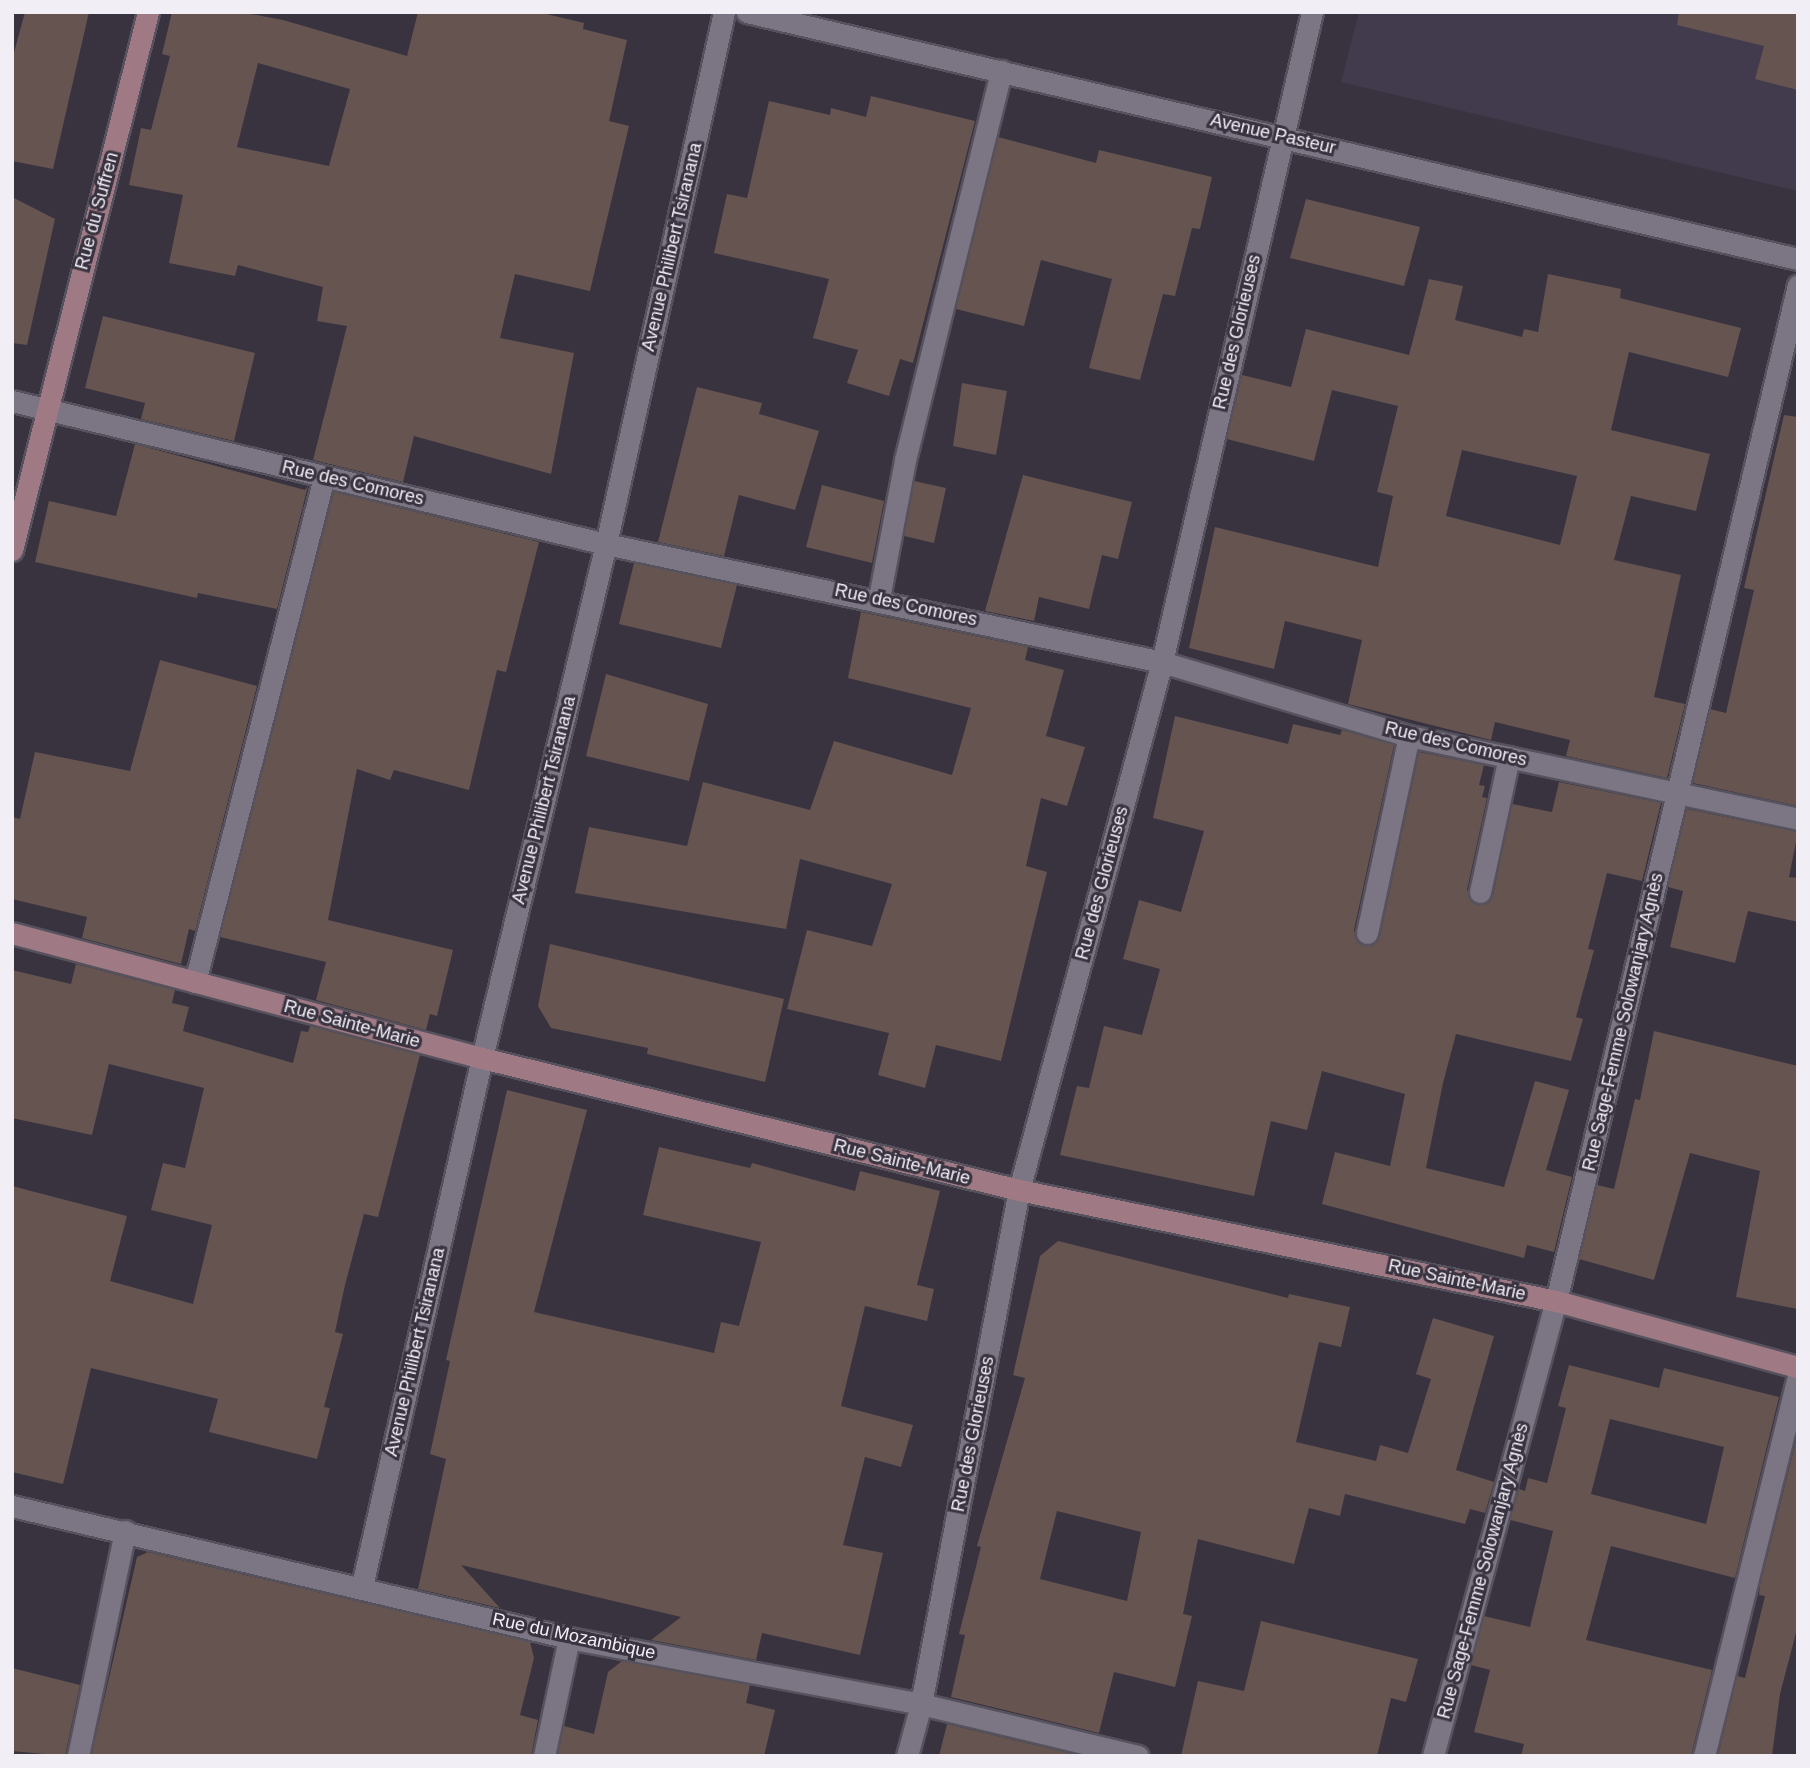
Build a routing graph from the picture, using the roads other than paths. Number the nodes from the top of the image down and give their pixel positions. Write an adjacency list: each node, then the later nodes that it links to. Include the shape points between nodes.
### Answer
1 (148, 12): 10 (main road, Rue du Suffren)
2 (724, 12): 12 (street, Avenue Philibert Tsiranana)
3 (747, 12): 5 (street, Avenue Pasteur)
4 (1312, 12): 6 (street, Rue des Glorieuses)
5 (1001, 71): 6 (street, Avenue Pasteur); 14 (street, via 905,460)
6 (1282, 135): 7 (street, Avenue Pasteur); 15 (street, Rue des Glorieuses)
7 (1798, 259)
8 (1798, 285): 18 (street, Rue Sage-Femme Solowanjary Agnès)
9 (12, 401): 10 (street, Rue des Comores)
10 (45, 409): 11 (street, Rue des Comores); 13 (main road, Rue du Suffren)
11 (324, 477): 12 (street, Rue des Comores); 23 (street)
12 (606, 544): 14 (street, Rue des Comores); 24 (street, Avenue Philibert Tsiranana)
13 (12, 550)
14 (879, 598): 15 (street, Rue des Comores)
15 (1162, 662): 16 (street, Rue des Comores); 25 (street, Rue des Glorieuses)
16 (1409, 736): 17 (street, Rue des Comores); 22 (street)
17 (1509, 757): 18 (street, Rue des Comores); 20 (street)
18 (1678, 792): 19 (street, Rue des Comores); 26 (street, Rue Sage-Femme Solowanjary Agnès)
19 (1798, 819)
20 (1480, 892)
21 (12, 933): 23 (main road, Rue Sainte-Marie)
22 (1367, 933)
23 (195, 982): 24 (main road, Rue Sainte-Marie)
24 (482, 1059): 25 (main road, Rue Sainte-Marie); 31 (street, Avenue Philibert Tsiranana)
25 (1019, 1190): 26 (main road, Rue Sainte-Marie); 33 (street, Rue des Glorieuses)
26 (1556, 1301): 27 (main road, Rue Sainte-Marie); 38 (street, Rue Sage-Femme Solowanjary Agnès)
27 (1798, 1367)
28 (1798, 1377): 39 (street)
29 (12, 1506): 30 (street, Rue du Mozambique)
30 (125, 1531): 31 (street, Rue du Mozambique); 34 (street)
31 (362, 1586): 32 (street, Rue du Mozambique)
32 (569, 1637): 33 (street, Rue du Mozambique); 35 (street)
33 (921, 1704): 36 (street, Rue des Glorieuses); 37 (street, Rue du Mozambique)
34 (78, 1756)
35 (544, 1756)
36 (907, 1756)
37 (1138, 1756)
38 (1433, 1756)
39 (1704, 1756)

